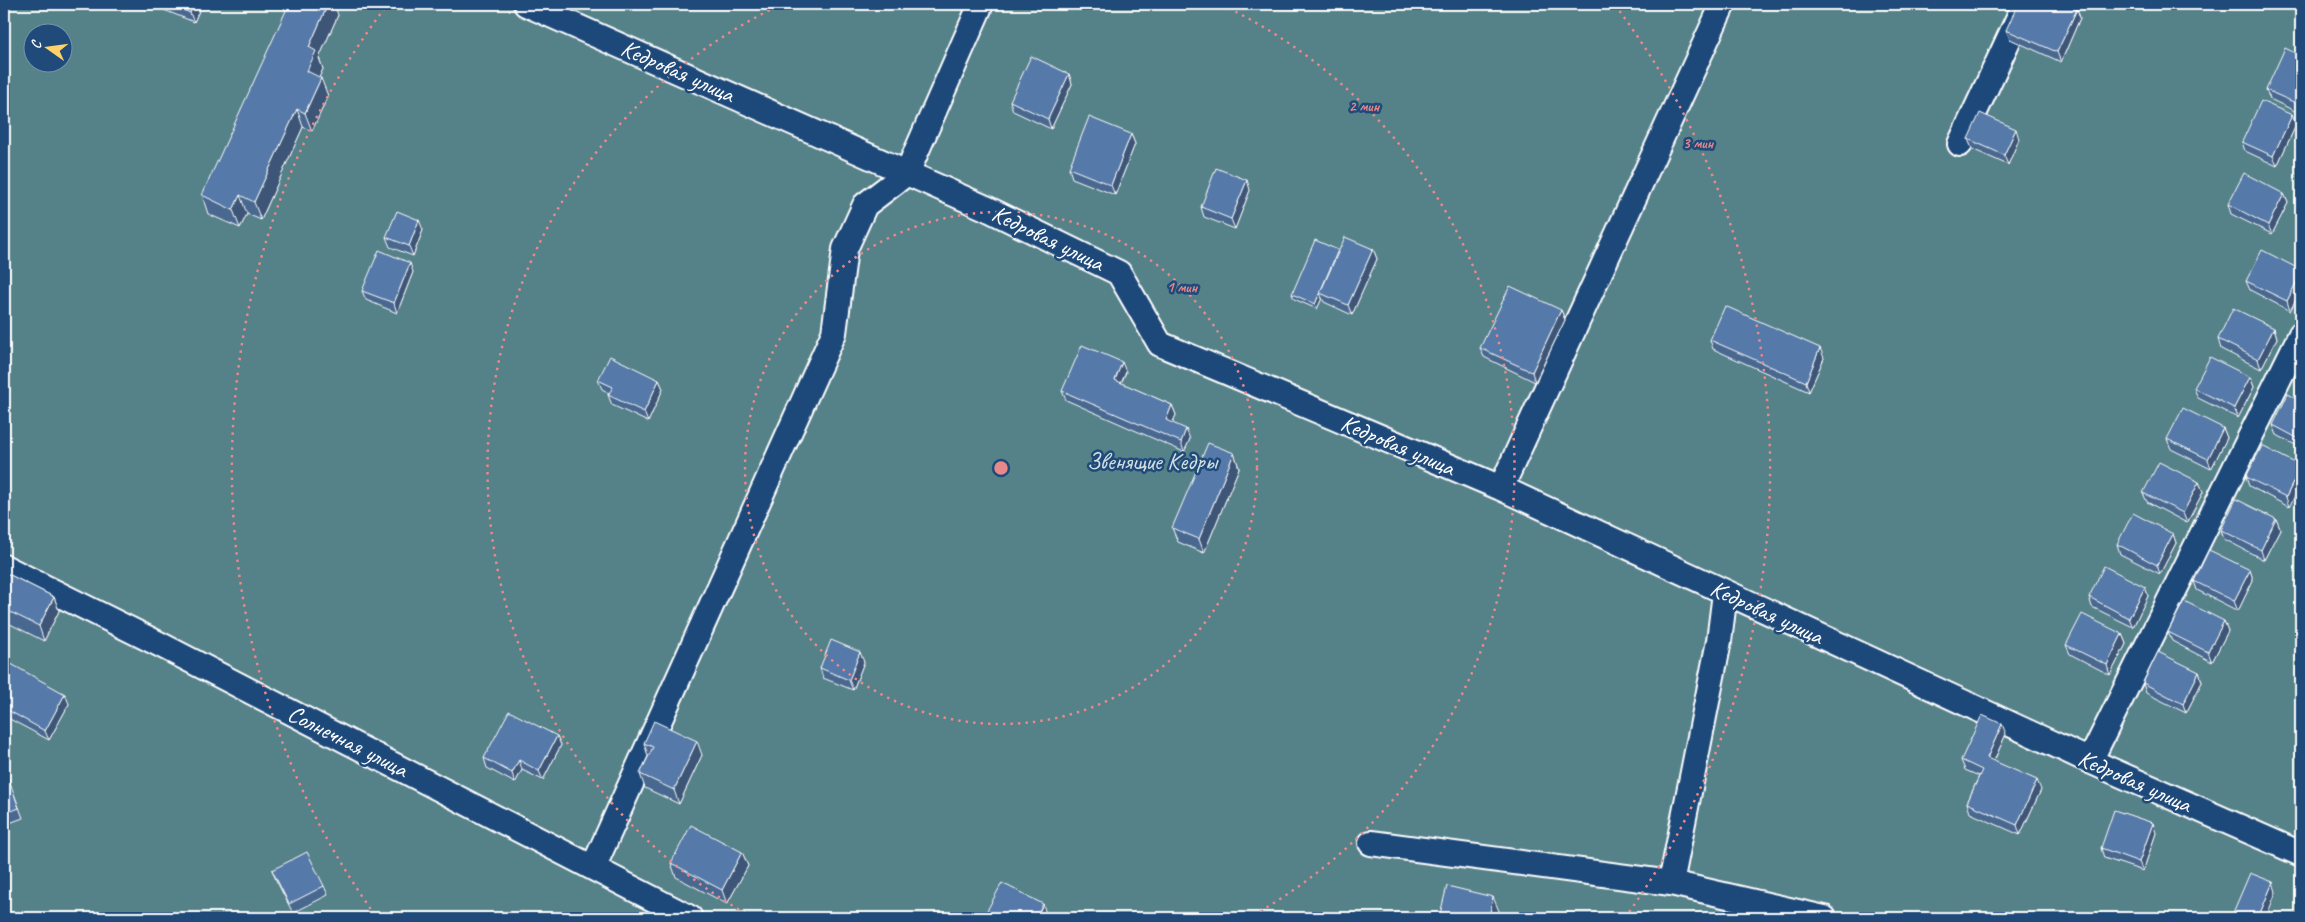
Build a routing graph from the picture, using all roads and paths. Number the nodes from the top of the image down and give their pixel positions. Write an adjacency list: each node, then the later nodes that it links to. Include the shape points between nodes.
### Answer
1 (526, 4): 6 (street, Кедровая улица)
2 (981, 4): 6 (street)
3 (1723, 4): 8 (street)
4 (2025, 4): 5 (street)
5 (1960, 144)
6 (907, 173): 8 (street, Кедровая улица, via 1119,273 1160,344); 14 (street, via 865,206 845,249 834,334)
7 (2301, 334): 11 (street)
8 (1501, 488): 10 (street, Кедровая улица)
9 (4, 567): 14 (street, Солнечная улица, via 168,648)
10 (1725, 593): 11 (street, Кедровая улица); 15 (street, via 1719,641)
11 (2090, 761): 13 (street, Кедровая улица)
12 (1371, 843): 15 (street)
13 (2301, 854)
14 (593, 868): 16 (street, Солнечная улица)
15 (1671, 883): 17 (street)
16 (690, 918)
17 (1824, 918)

